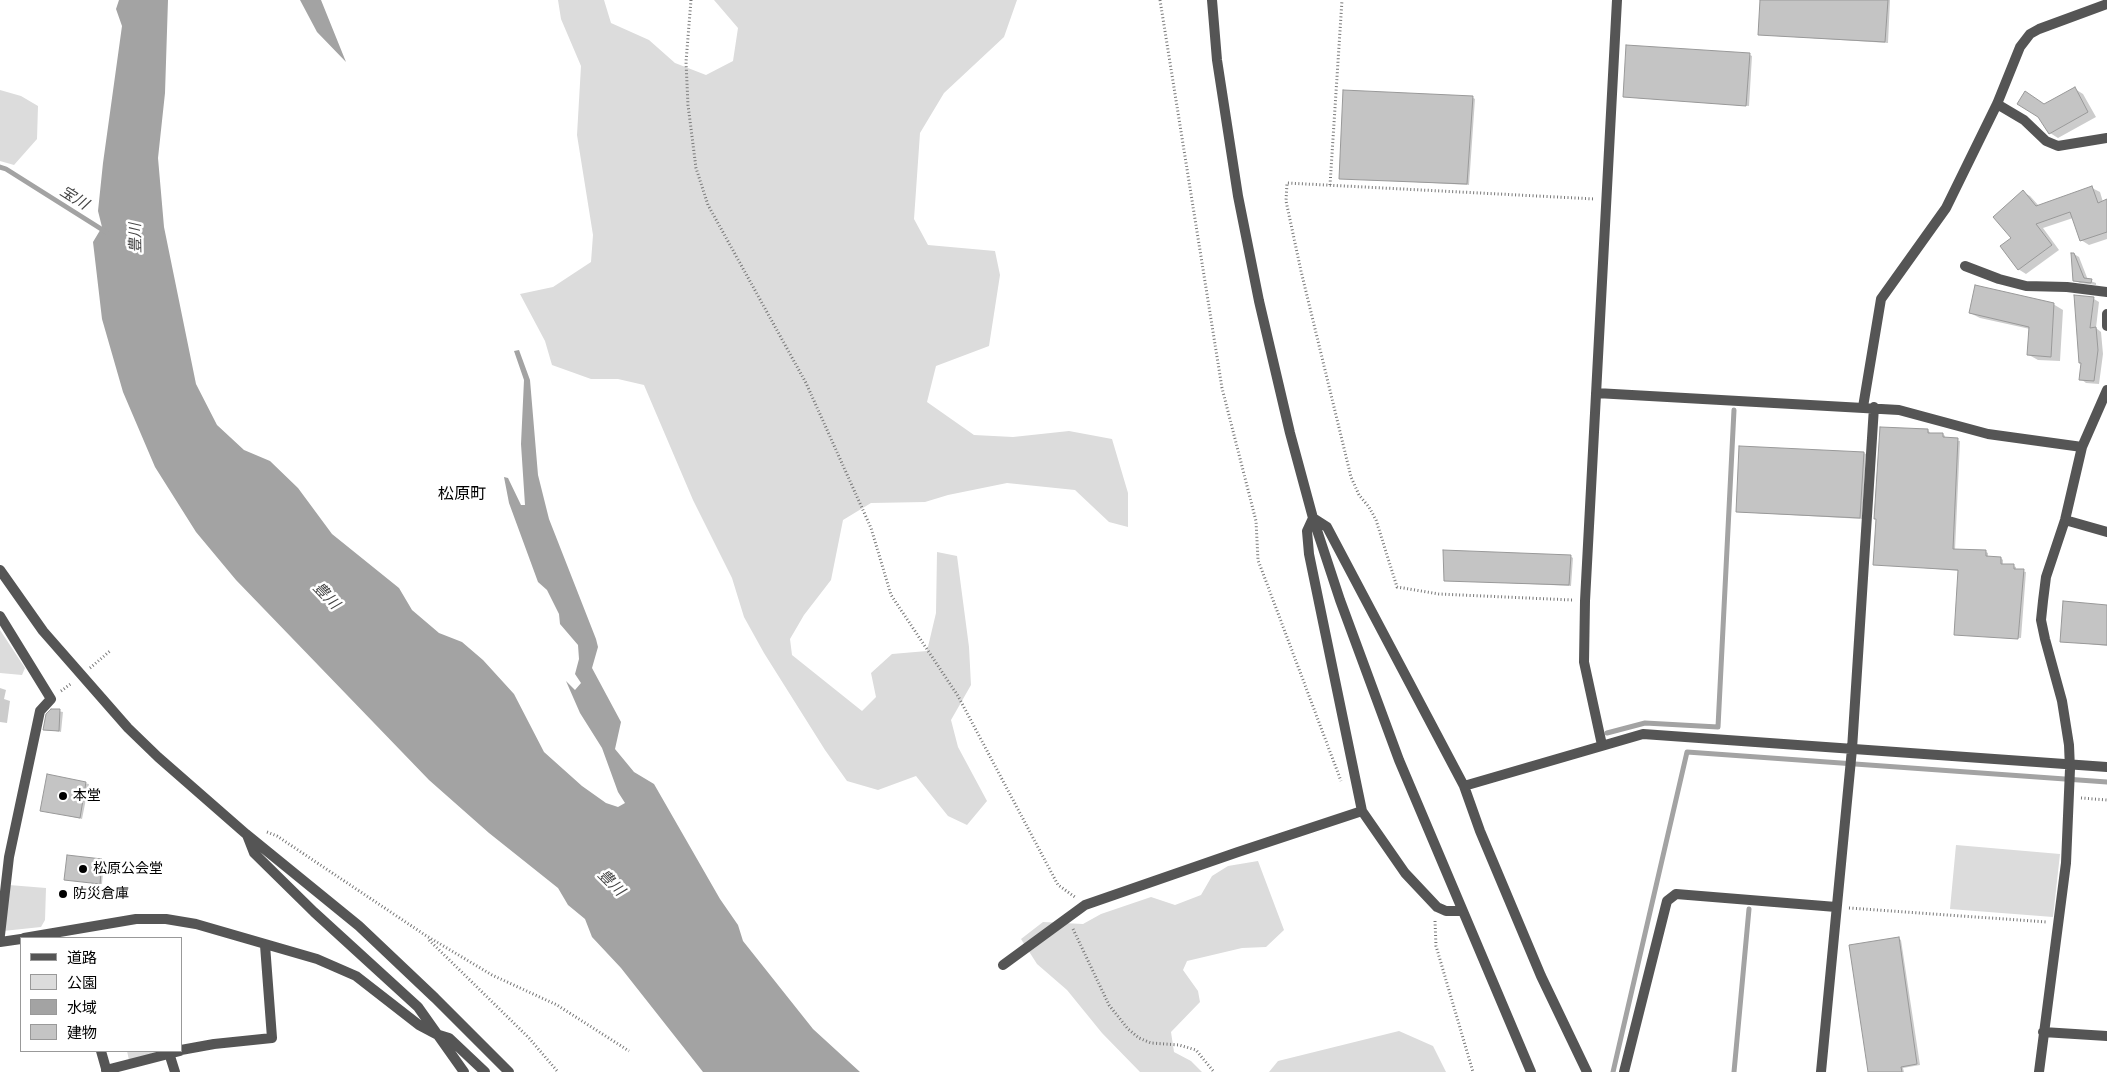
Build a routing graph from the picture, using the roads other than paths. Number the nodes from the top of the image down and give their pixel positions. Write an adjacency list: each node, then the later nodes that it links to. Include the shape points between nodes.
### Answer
1 (1212, 0): 16 (street, via 1217,60 1238,196 1290,434)
2 (1617, 0): 11 (street)
3 (2107, 4): 4 (street, via 2030,34 2020,47)
4 (1997, 104): 5 (street, via 2024,120 2046,141 2058,146); 12 (street, via 1946,208 1881,299)
5 (2107, 138)
6 (1965, 266): 7 (street, via 2026,286)
7 (2107, 292)
8 (2107, 314): 9 (street)
9 (2107, 326)
10 (2107, 390): 14 (street)
11 (1596, 393): 12 (street); 21 (street, via 1584,662)
12 (1863, 407): 13 (street)
13 (1874, 407): 15 (street, via 1899,410 1988,434); 22 (street)
14 (2103, 411): 15 (street)
15 (2082, 446): 17 (street)
16 (1313, 518): 25 (street, via 1327,527); 26 (street, via 1307,531 1309,554); 29 (street, via 1399,760)
17 (2065, 520): 18 (street); 23 (street, via 2046,577 2042,620 2062,701)
18 (2107, 532)
19 (0, 570): 27 (street, via 43,631 128,728)
20 (0, 616): 30 (street, via 51,699 40,711 9,857)
21 (1602, 745): 22 (street, via 1643,734); 25 (street)
22 (1851, 752): 23 (street); 28 (street)
23 (2070, 767): 24 (street); 37 (street, via 2066,863)
24 (2107, 767)
25 (1464, 786): 50 (street, via 1541,976)
26 (1362, 811): 29 (street, via 1405,873 1437,907 1446,911); 36 (street, via 1085,905)
27 (246, 834): 38 (street, via 254,853 418,1007); 48 (street, via 359,926)
28 (1836, 907): 51 (street, via 1676,894 1667,901); 52 (street)
29 (1462, 911): 49 (street)
30 (0, 935)
31 (69, 935): 32 (street); 35 (street, via 136,919 166,919 196,924)
32 (38, 937)
33 (20, 939): 34 (street)
34 (0, 942)
35 (265, 945): 38 (street, via 317,959 356,976 419,1025); 40 (street, via 272,1038)
36 (1003, 965)
37 (2043, 1032): 39 (street); 53 (street)
38 (436, 1034): 46 (street); 47 (street, via 449,1038)
39 (2107, 1036)
40 (182, 1051)
41 (101, 1052): 44 (street)
42 (175, 1052): 43 (street)
43 (169, 1053): 44 (street); 45 (street)
44 (106, 1071)
45 (175, 1072)
46 (464, 1072)
47 (485, 1072)
48 (509, 1072)
49 (1531, 1072)
50 (1587, 1072)
51 (1624, 1072)
52 (1821, 1072)
53 (2038, 1072)

